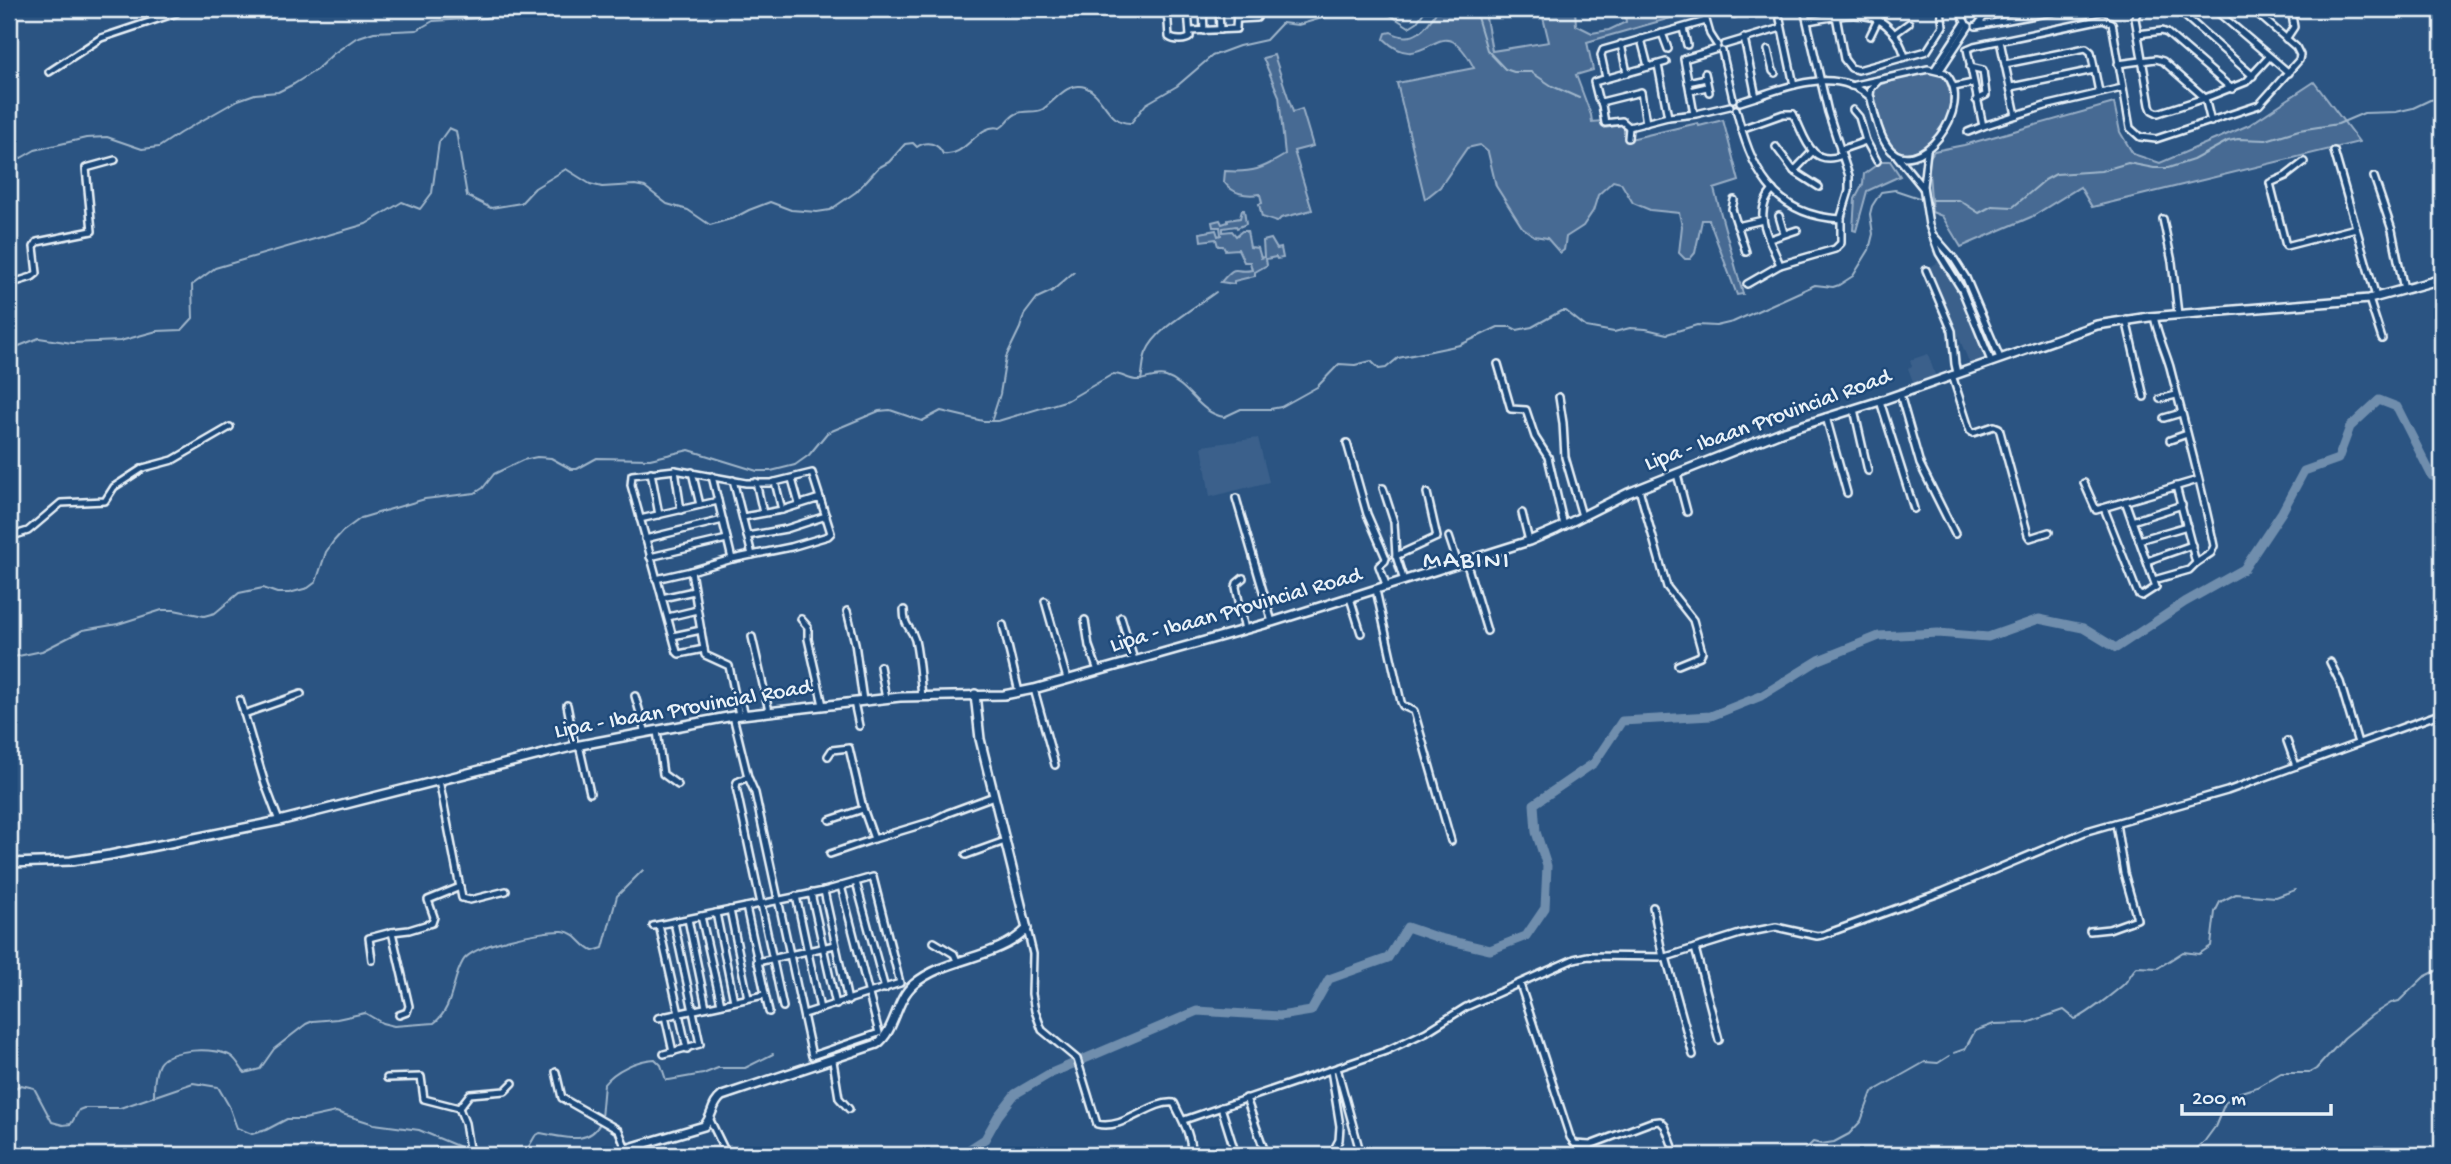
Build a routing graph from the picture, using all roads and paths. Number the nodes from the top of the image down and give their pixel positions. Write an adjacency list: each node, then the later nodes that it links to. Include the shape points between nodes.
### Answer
1 (179, 9): 64 (street, via 101,38)
2 (1167, 9): 35 (street, via 1169,37 1189,39)
3 (1188, 9): 35 (street)
4 (1203, 9): 36 (street)
5 (1219, 9): 34 (street)
6 (1237, 9): 25 (street)
7 (1728, 9): 8 (street, via 1734,14)
8 (1754, 9)
9 (1804, 9): 28 (street)
10 (1883, 9): 24 (street)
11 (1941, 9): 50 (street, via 1943,26 1928,50)
12 (2068, 9): 29 (street)
13 (2149, 9): 39 (street, via 2135,14)
14 (2177, 9): 67 (street)
15 (2214, 9): 51 (street)
16 (2252, 9): 19 (street)
17 (2291, 9): 42 (street, via 2294,27)
18 (1961, 11): 31 (street)
19 (2260, 11): 42 (street)
20 (1982, 12): 29 (street); 31 (street, via 1982,22)
21 (1704, 13): 27 (street)
22 (1836, 16): 24 (street); 28 (street); 50 (street, via 1850,68 1858,70)
23 (1257, 18): 25 (street)
24 (1877, 18): 38 (street); 40 (street)
25 (1238, 19): 34 (street, via 1236,29)
26 (1780, 19): 33 (street)
27 (1706, 21): 32 (street); 47 (street)
28 (1808, 21): 69 (street)
29 (1998, 21): 31 (street)
30 (1909, 23): 38 (street)
31 (1970, 25): 62 (street)
32 (1683, 28): 37 (street); 46 (street)
33 (1781, 28): 41 (street); 49 (street)
34 (1220, 30): 36 (street)
35 (1190, 31): 36 (street)
36 (1204, 31)
37 (1662, 33): 43 (street); 48 (street)
38 (1894, 34): 50 (street)
39 (2138, 34): 53 (street); 79 (street, via 2167,33)
40 (1870, 36)
41 (1744, 38): 47 (street); 83 (street)
42 (2287, 38): 66 (street, via 2300,55)
43 (1641, 39): 45 (street); 60 (street)
44 (2000, 41): 57 (street); 58 (street, via 2109,20); 61 (street, via 1969,47)
45 (1621, 44): 65 (street); 68 (street, via 1601,51)
46 (1687, 45)
47 (1720, 48): 52 (street); 86 (street)
48 (1668, 49)
49 (1786, 50): 56 (street); 56 (street, via 1768,52 1774,72)
50 (1905, 56)
51 (2269, 57): 66 (street); 67 (street)
52 (1684, 59): 54 (street); 71 (street)
53 (2142, 60): 58 (street); 85 (street, via 2163,61); 85 (street, via 2152,110 2162,113)
54 (1675, 61)
55 (1666, 62): 59 (street)
56 (1788, 64): 74 (street)
57 (2005, 64): 63 (street, via 2085,48 2091,52); 77 (street)
58 (2118, 64): 78 (street)
59 (1658, 65): 60 (street); 94 (street)
60 (1648, 66): 65 (street)
61 (1970, 67): 73 (street); 87 (street, via 1981,68 1985,81 1986,95)
62 (1938, 70): 70 (street); 76 (street)
63 (2094, 70): 77 (street); 82 (street)
64 (49, 72)
65 (1628, 73): 68 (street)
66 (2289, 73): 95 (street, via 2259,105)
67 (2253, 76): 79 (street)
68 (1606, 78): 88 (street, via 1593,83)
69 (1820, 80): 74 (street); 75 (street); 107 (street)
70 (1879, 80): 75 (street); 84 (street, via 1871,88)
71 (1688, 82): 81 (street); 81 (street, via 1705,75 1708,90)
72 (1640, 83): 80 (street)
73 (1973, 83): 76 (street); 87 (street)
74 (1794, 85): 83 (street)
75 (1851, 86): 84 (street)
76 (1954, 87): 104 (street, via 1951,117)
77 (2011, 87): 93 (street)
78 (2122, 88): 82 (street); 95 (street, via 2130,128 2140,137 2156,139)
79 (2232, 89): 85 (street)
80 (1641, 92): 88 (street); 96 (street)
81 (1690, 92): 92 (street)
82 (2099, 92): 93 (street)
83 (1756, 97): 89 (street)
84 (1871, 98): 108 (street, via 1884,141)
85 (2205, 98): 95 (street)
86 (1733, 99): 89 (street); 90 (street)
87 (1976, 100): 97 (street)
88 (1601, 102): 98 (street, via 1605,123 1622,121)
89 (1740, 102): 90 (street)
90 (1733, 107): 92 (street); 99 (street)
91 (1853, 110): 102 (street)
92 (1694, 114): 94 (street)
93 (2016, 115): 97 (street)
94 (1668, 117): 96 (street)
95 (2211, 122)
96 (1646, 123): 98 (street)
97 (1983, 126): 100 (street)
98 (1629, 127): 101 (street)
99 (1741, 129): 105 (street, via 1795,112 1803,138); 116 (street, via 1753,165)
100 (1968, 132)
101 (1628, 138)
102 (1866, 141): 107 (street); 110 (street)
103 (1776, 147): 112 (street)
104 (1928, 149): 108 (street, via 1912,155); 115 (street)
105 (1813, 151): 107 (street, via 1830,158); 112 (street)
106 (2334, 151): 123 (street)
107 (1841, 153): 119 (street, via 1850,180)
108 (1895, 154): 115 (street)
109 (115, 160): 132 (street, via 86,168 92,231 37,242 37,273)
110 (1877, 161)
111 (2304, 162): 123 (street, via 2270,183 2286,246)
112 (1794, 171): 114 (street)
113 (2374, 177): 134 (street, via 2392,230)
114 (1819, 187)
115 (1924, 189): 126 (street)
116 (1773, 190): 119 (street, via 1807,213); 121 (street, via 1763,202)
117 (1734, 200): 122 (street)
118 (1779, 216): 125 (street)
119 (1841, 219): 129 (street, via 1839,247)
120 (2163, 219): 136 (street)
121 (1763, 220): 122 (street); 127 (street)
122 (1737, 226): 128 (street)
123 (2356, 228): 135 (street)
124 (1797, 230): 125 (street)
125 (1784, 233): 127 (street)
126 (1933, 234): 140 (street, via 1966,278); 141 (street)
127 (1770, 239): 129 (street)
128 (1746, 252)
129 (1780, 265): 133 (street)
130 (1926, 270): 143 (street, via 1952,331)
131 (2442, 279): 134 (main road, Lipa - Ibaan Provincial Road)
132 (9, 284)
133 (1747, 284)
134 (2404, 290): 135 (main road, Lipa - Ibaan Provincial Road)
135 (2373, 298): 136 (main road, Lipa - Ibaan Provincial Road); 139 (street)
136 (2178, 314): 137 (main road, Lipa - Ibaan Provincial Road)
137 (2154, 316): 138 (main road, Lipa - Ibaan Provincial Road); 145 (street)
138 (2126, 319): 140 (main road, Lipa - Ibaan Provincial Road); 147 (street)
139 (2382, 339)
140 (2000, 358): 141 (main road, Lipa - Ibaan Provincial Road)
141 (1991, 361): 143 (main road, Lipa - Ibaan Provincial Road)
142 (1498, 364): 196 (street, via 1511,409 1526,410 1545,451)
143 (1955, 374): 144 (main road, Lipa - Ibaan Provincial Road); 198 (street, via 1970,431 1999,428 2028,535 2034,538)
144 (1900, 394): 149 (main road, Lipa - Ibaan Provincial Road); 199 (street, via 1920,464)
145 (2176, 395): 148 (street); 151 (street)
146 (1559, 397): 191 (street, via 1565,457)
147 (2144, 397)
148 (2160, 399)
149 (1880, 401): 150 (main road, Lipa - Ibaan Provincial Road); 183 (street)
150 (1854, 409): 152 (main road, Lipa - Ibaan Provincial Road); 159 (street)
151 (2181, 413): 153 (street); 155 (street)
152 (1826, 417): 162 (main road, Lipa - Ibaan Provincial Road); 174 (street)
153 (2164, 418)
154 (230, 428): 201 (street, via 173,460 143,468 114,487 105,502 61,503 28,530)
155 (2187, 434): 156 (street); 166 (street)
156 (2170, 440)
157 (1347, 443): 220 (street, via 1367,514 1386,558 1379,566)
158 (675, 470): 160 (street); 161 (street); 184 (street)
159 (1868, 471)
160 (651, 472): 189 (street); 193 (street, via 632,475)
161 (692, 472): 163 (street); 180 (street)
162 (1677, 474): 172 (main road, Lipa - Ibaan Provincial Road); 186 (street)
163 (712, 476): 165 (street); 177 (street)
164 (792, 479): 168 (street); 175 (street, via 813,473); 179 (street)
165 (733, 480): 167 (street); 192 (street)
166 (2198, 480): 170 (street); 214 (street, via 2214,546 2211,554)
167 (755, 482): 168 (street); 187 (street)
168 (775, 482): 185 (street)
169 (2084, 483): 182 (street, via 2096,510)
170 (2176, 486): 178 (street); 181 (street)
171 (1383, 488): 209 (street, via 1394,522)
172 (1639, 489): 191 (main road, Lipa - Ibaan Provincial Road); 244 (street, via 1667,587 1693,620 1703,652)
173 (1427, 493): 209 (street, via 1437,537)
174 (1847, 493)
175 (820, 498): 179 (street); 190 (street)
176 (1236, 498): 233 (street)
177 (718, 501): 180 (street); 194 (street)
178 (2125, 502): 182 (street); 195 (street)
179 (799, 504): 185 (street)
180 (700, 505): 184 (street)
181 (2182, 505): 195 (street); 197 (street)
182 (2104, 508): 218 (street, via 2140,596 2156,588)
183 (1914, 509)
184 (681, 510): 189 (street)
185 (782, 510): 187 (street)
186 (1687, 512)
187 (763, 513): 192 (street)
188 (1522, 513): 206 (street)
189 (659, 515): 193 (street)
190 (826, 516): 200 (street); 208 (street, via 832,535)
191 (1582, 516): 196 (main road, Lipa - Ibaan Provincial Road)
192 (743, 517): 200 (street)
193 (640, 519): 203 (street)
194 (723, 520): 203 (street); 204 (street)
195 (2132, 521): 205 (street)
196 (1564, 526): 206 (main road, Lipa - Ibaan Provincial Road)
197 (2187, 526): 205 (street); 207 (street)
198 (2049, 532)
199 (1955, 534)
200 (747, 536): 208 (street)
201 (9, 537)
202 (1449, 537): 213 (street)
203 (645, 539): 210 (street)
204 (727, 539): 210 (street); 211 (street)
205 (2139, 540): 212 (street)
206 (1529, 541): 213 (main road, Lipa - Ibaan Provincial Road)
207 (2192, 545): 212 (street); 214 (street)
208 (752, 555): 211 (street)
209 (1396, 555): 219 (street)
210 (650, 557): 217 (street)
211 (732, 559): 215 (street)
212 (2147, 561): 218 (street)
213 (1462, 563): 219 (main road, Lipa - Ibaan Provincial Road); 237 (street)
214 (2196, 563): 218 (street, via 2189,570)
215 (691, 570): 217 (street); 221 (street)
216 (1244, 578): 236 (street, via 1236,587)
217 (656, 579): 223 (street)
218 (2154, 580)
219 (1404, 581): 220 (main road, Lipa - Ibaan Provincial Road)
220 (1387, 587): 222 (main road, Lipa - Ibaan Provincial Road)
221 (694, 590): 223 (street); 226 (street)
222 (1376, 590): 224 (main road, Lipa - Ibaan Provincial Road); 286 (street, via 1401,702 1414,711)
223 (662, 598): 229 (street)
224 (1350, 598): 233 (main road, Lipa - Ibaan Provincial Road); 238 (street)
225 (1045, 601): 247 (street)
226 (697, 610): 229 (street); 235 (street)
227 (904, 610): 253 (street, via 915,643)
228 (847, 611): 256 (street)
229 (668, 617): 239 (street)
230 (1121, 617): 242 (street)
231 (800, 620): 259 (street, via 808,627)
232 (1085, 620): 246 (street)
233 (1272, 622): 236 (main road, Lipa - Ibaan Provincial Road)
234 (1003, 625): 249 (street)
235 (701, 629): 239 (street); 241 (street)
236 (1245, 630): 242 (main road, Lipa - Ibaan Provincial Road)
237 (1487, 631)
238 (1361, 633)
239 (673, 636): 241 (street, via 677,655)
240 (752, 637): 260 (street)
241 (704, 649): 261 (street, via 706,656 728,664 740,698)
242 (1134, 660): 246 (main road, Lipa - Ibaan Provincial Road)
243 (2330, 662): 268 (street)
244 (1678, 665)
245 (880, 666): 254 (street)
246 (1098, 671): 247 (main road, Lipa - Ibaan Provincial Road)
247 (1067, 680): 248 (main road, Lipa - Ibaan Provincial Road)
248 (1034, 689): 249 (main road, Lipa - Ibaan Provincial Road); 271 (street)
249 (1019, 692): 251 (main road, Lipa - Ibaan Provincial Road)
250 (301, 694): 263 (street)
251 (975, 694): 253 (main road, Lipa - Ibaan Provincial Road); 277 (main road)
252 (635, 696): 266 (street)
253 (922, 697): 254 (main road, Lipa - Ibaan Provincial Road)
254 (886, 699): 256 (main road, Lipa - Ibaan Provincial Road)
255 (240, 700): 263 (street)
256 (863, 701): 257 (main road, Lipa - Ibaan Provincial Road)
257 (853, 702): 259 (main road, Lipa - Ibaan Provincial Road); 264 (street)
258 (567, 705): 269 (street)
259 (823, 705): 260 (main road, Lipa - Ibaan Provincial Road)
260 (769, 711): 261 (main road, Lipa - Ibaan Provincial Road)
261 (740, 713): 265 (main road, Lipa - Ibaan Provincial Road); 273 (street, via 736,729)
262 (2442, 713): 268 (street)
263 (244, 714): 280 (street)
264 (859, 726)
265 (657, 732): 266 (main road, Lipa - Ibaan Provincial Road); 275 (street, via 664,778)
266 (646, 733): 269 (main road, Lipa - Ibaan Provincial Road)
267 (2287, 741): 272 (street)
268 (2358, 743): 272 (street)
269 (577, 746): 274 (main road, Lipa - Ibaan Provincial Road); 276 (street)
270 (828, 756): 278 (street, via 832,750 849,748)
271 (1055, 765)
272 (2296, 766): 282 (street)
273 (748, 777): 281 (street); 283 (street, via 735,783)
274 (439, 780): 280 (main road, Lipa - Ibaan Provincial Road); 292 (street)
275 (678, 785)
276 (590, 793)
277 (993, 796): 284 (street); 285 (main road)
278 (863, 809): 279 (street); 284 (street)
279 (830, 820)
280 (279, 821): 289 (main road, Lipa - Ibaan Provincial Road, via 88,859)
281 (762, 823): 283 (street); 297 (street)
282 (2116, 823): 307 (street, via 2137,919); 312 (street, via 1823,935 1776,927)
283 (744, 827): 298 (street)
284 (874, 839): 287 (street)
285 (1005, 841): 288 (street); 306 (main road)
286 (1451, 841)
287 (830, 854)
288 (966, 855)
289 (9, 863)
290 (856, 882): 291 (street); 321 (street); 321 (street, via 873,877 900,981)
291 (841, 886): 294 (street); 322 (street)
292 (460, 887): 293 (street, via 465,900); 308 (street, via 428,900 432,923)
293 (506, 891)
294 (824, 891): 295 (street); 310 (street)
295 (811, 893): 296 (street); 311 (street)
296 (796, 896): 297 (street); 313 (street)
297 (779, 900): 298 (street); 314 (street)
298 (761, 904): 299 (street); 316 (street)
299 (746, 907): 301 (street); 318 (street)
300 (1653, 907): 315 (street)
301 (730, 910): 302 (street); 324 (street)
302 (716, 913): 303 (street); 325 (street)
303 (701, 916): 304 (street); 327 (street)
304 (688, 919): 305 (street); 329 (street)
305 (674, 922): 332 (street); 334 (street, via 656,926)
306 (1027, 929): 319 (main road, via 1017,939); 354 (street, via 1032,994 1042,1030 1077,1059 1095,1120 1100,1125 1132,1118 1170,1102)
307 (2091, 931)
308 (391, 932): 317 (street, via 369,938); 336 (street, via 409,1001 407,1012)
309 (934, 942): 319 (street, via 954,954)
310 (835, 945): 311 (street); 326 (street)
311 (823, 947): 313 (street); 328 (street)
312 (1695, 948): 315 (street); 339 (street)
313 (807, 951): 314 (street); 331 (street)
314 (791, 955): 316 (street); 335 (street)
315 (1665, 957): 320 (street, via 1588,956); 343 (street)
316 (773, 958): 318 (street); 330 (street)
317 (372, 960)
318 (757, 962): 323 (street)
319 (958, 963): 344 (main road, via 922,979 908,991 881,1041)
320 (1520, 984): 345 (street, via 1466,1007 1386,1052); 365 (street, via 1575,1144 1590,1145 1660,1121)
321 (885, 989): 322 (street)
322 (870, 994): 326 (street); 335 (street, via 879,1034 812,1056)
323 (764, 995): 324 (street); 333 (street)
324 (748, 998): 325 (street)
325 (734, 1001): 327 (street)
326 (848, 1001): 328 (street)
327 (721, 1004): 329 (street)
328 (836, 1004): 331 (street)
329 (706, 1007): 332 (street)
330 (783, 1007)
331 (820, 1009): 335 (street)
332 (693, 1010): 334 (street); 340 (street, via 700,1044)
333 (769, 1012)
334 (679, 1013): 337 (street); 340 (street)
335 (804, 1014)
336 (399, 1015)
337 (665, 1016): 338 (street); 341 (street)
338 (657, 1018)
339 (1719, 1040)
340 (687, 1049): 341 (street)
341 (673, 1052): 342 (street)
342 (664, 1054)
343 (1693, 1055)
344 (832, 1061): 352 (street, via 839,1098); 353 (main road, via 722,1096)
345 (1334, 1069): 349 (street); 363 (street, via 1340,1126); 364 (street)
346 (556, 1072): 356 (street, via 562,1098 619,1131)
347 (387, 1078): 351 (street, via 421,1077 424,1099)
348 (513, 1083): 351 (street, via 505,1091 470,1094)
349 (1246, 1098): 350 (street); 362 (street)
350 (1221, 1107): 354 (street); 361 (street)
351 (459, 1108): 357 (street)
352 (849, 1109)
353 (709, 1120): 355 (main road, via 694,1130); 359 (street)
354 (1184, 1120): 360 (street)
355 (645, 1144): 356 (main road); 358 (street)
356 (624, 1152)
357 (470, 1155)
358 (646, 1155)
359 (727, 1155)
360 (1191, 1155)
361 (1236, 1155)
362 (1265, 1155)
363 (1331, 1155)
364 (1361, 1155)
365 (1676, 1155)

